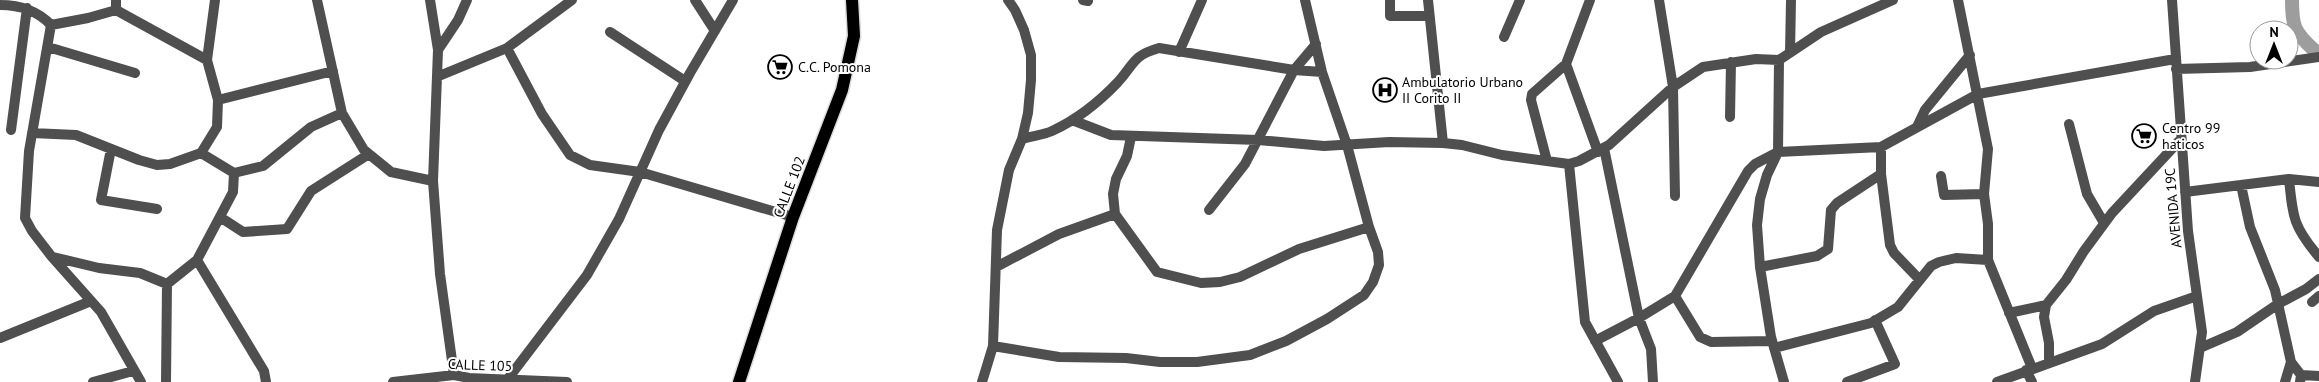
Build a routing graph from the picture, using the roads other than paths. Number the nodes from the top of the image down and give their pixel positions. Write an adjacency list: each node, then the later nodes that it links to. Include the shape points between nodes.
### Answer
1 (216, 0): 37 (street)
2 (317, 0): 43 (street)
3 (430, 0): 32 (street)
4 (467, 0): 32 (street)
5 (572, 0): 31 (street)
6 (695, 0): 26 (street)
7 (733, 0): 26 (street)
8 (852, 0): 87 (main road, CALLE 102, via 854,36 842,90)
9 (1010, 0): 59 (street, via 1031,55 1028,113)
10 (1202, 0): 33 (street)
11 (1305, 0): 29 (street)
12 (1390, 0): 24 (street, via 1390,16)
13 (1428, 0): 24 (street)
14 (1520, 0): 28 (street)
15 (1590, 0): 40 (street)
16 (1659, 0): 48 (street)
17 (1790, 0): 34 (street)
18 (1893, 0): 34 (street, via 1821,32)
19 (1958, 0): 35 (street)
20 (2172, 0): 41 (street, AVENIDA 19C)
21 (7, 3): 23 (street)
22 (116, 5): 25 (street, via 88,18); 37 (street)
23 (27, 8): 25 (street); 56 (street)
24 (1429, 16): 62 (street)
25 (51, 25): 30 (street)
26 (715, 31): 47 (street)
27 (610, 32): 47 (street)
28 (1504, 37)
29 (1316, 44): 42 (street); 44 (street)
30 (48, 48): 45 (street); 57 (street)
31 (507, 48): 46 (street); 72 (street, via 542,114 570,155 590,165)
32 (438, 50): 46 (street)
33 (1179, 52): 42 (street); 53 (street, via 1159,48 1143,53 1118,82)
34 (1790, 53): 38 (street)
35 (1970, 54): 49 (street); 55 (street, via 1925,110)
36 (2319, 57): 41 (street, via 2250,67)
37 (207, 60): 50 (street)
38 (1779, 60): 39 (street); 67 (street)
39 (1731, 62): 48 (street, via 1703,67); 52 (street)
40 (1566, 64): 66 (street); 70 (street, via 1535,90 1531,100)
41 (2176, 64): 49 (street); 60 (street, AVENIDA 19C)
42 (1294, 70): 44 (street); 61 (street)
43 (333, 71): 50 (street); 51 (street)
44 (1322, 72): 63 (street)
45 (135, 73)
46 (439, 76): 77 (street)
47 (686, 81): 72 (street)
48 (1673, 86): 66 (street); 82 (street)
49 (1978, 94): 55 (street); 81 (street, via 1988,148)
50 (218, 100): 68 (street, via 217,128)
51 (342, 113): 69 (street); 73 (street, via 311,128 263,166)
52 (1730, 117)
53 (1072, 120): 58 (street, via 1111,136); 59 (street, via 1051,132)
54 (2069, 124): 88 (street, via 2087,194)
55 (1917, 127): 64 (street)
56 (11, 130)
57 (32, 133): 65 (street, via 76,135); 90 (street, via 28,151 25,218)
58 (1131, 137): 61 (street); 85 (street, via 1128,156 1116,179 1113,194)
59 (1022, 139): 94 (street, via 1004,192 997,230)
60 (2181, 139): 80 (street, AVENIDA 19C); 88 (street)
61 (1258, 140): 63 (street); 84 (street, via 1245,164)
62 (1443, 143): 63 (street); 70 (street)
63 (1347, 145): 89 (street)
64 (1882, 146): 67 (street); 74 (street)
65 (111, 149): 68 (street, via 150,164 165,165); 83 (street, via 101,200)
66 (1601, 150): 71 (street); 105 (street)
67 (1778, 152): 95 (street, via 1760,199 1757,225); 99 (street, via 1748,171)
68 (201, 153): 73 (street)
69 (369, 154): 77 (street, via 391,172); 86 (street, via 311,191 287,229 243,232)
70 (1547, 161): 71 (street)
71 (1569, 164): 108 (street, via 1582,309)
72 (640, 172): 87 (street); 120 (street, via 619,219 587,275)
73 (234, 173): 86 (street, via 233,192)
74 (1881, 174): 95 (street, via 1836,203 1832,210 1828,249 1817,256); 97 (street, via 1890,245)
75 (1941, 176): 81 (street, via 1944,195)
76 (2289, 179): 78 (street); 79 (street); 91 (street, via 2296,226)
77 (433, 181): 115 (street, via 440,274)
78 (2319, 182)
79 (2241, 185): 80 (street); 102 (street, via 2250,227)
80 (2185, 192): 100 (street, AVENIDA 19C)
81 (1984, 194): 93 (street)
82 (1675, 196)
83 (157, 208)
84 (1209, 210)
85 (1115, 214): 89 (street, via 1157,272 1201,283 1240,277 1299,250); 94 (street, via 1059,234)
86 (220, 217): 92 (street)
87 (792, 217): 127 (main road, CALLE 102)
88 (2104, 223): 103 (street)
89 (1369, 227): 110 (street, via 1378,252 1378,265 1373,282 1364,295 1286,341 1250,355 1197,362 1160,362 1059,357)
90 (52, 257): 98 (street, via 140,273); 101 (street)
91 (2319, 257)
92 (197, 260): 98 (street); 124 (street, via 264,371)
93 (1988, 260): 97 (street, via 1956,258 1939,262); 104 (street)
94 (996, 267): 110 (street)
95 (1760, 267): 109 (street)
96 (2319, 278): 102 (street)
97 (1919, 279): 106 (street, via 1898,306)
98 (167, 284): 122 (street)
99 (1675, 296): 105 (street); 109 (street, via 1700,337 1711,342)
100 (2197, 296): 111 (street, AVENIDA 19C, via 2202,332); 112 (street, via 2154,311 2102,344)
101 (91, 300): 107 (street); 117 (street)
102 (2278, 304): 111 (street, via 2237,332); 113 (street)
103 (2046, 305): 104 (street); 112 (street)
104 (2009, 313): 114 (street)
105 (1639, 318): 108 (street); 130 (street, via 1651,349)
106 (1875, 320): 109 (street); 132 (street, via 1895,364)
107 (0, 338)
108 (1595, 341): 129 (street)
109 (1773, 345): 131 (street)
110 (993, 346): 128 (street)
111 (2200, 348): 135 (street, AVENIDA 19C)
112 (2048, 362): 114 (street)
113 (2291, 362): 118 (street); 136 (street)
114 (2029, 369): 133 (street); 134 (street)
115 (454, 375): 119 (street, CALLE 105); 125 (street, CALLE 105)
116 (2319, 376): 118 (street)
117 (137, 377): 121 (street)
118 (2301, 378)
119 (469, 380): 120 (street, CALLE 105)
120 (507, 380): 126 (street, CALLE 105)
121 (93, 382)
122 (165, 382): 123 (street)
123 (171, 382)
124 (266, 382)
125 (393, 382)
126 (567, 382)
127 (739, 382)
128 (982, 382)
129 (1618, 382)
130 (1653, 382)
131 (1784, 382)
132 (1847, 382)
133 (1997, 382)
134 (2032, 382)
135 (2195, 382)
136 (2285, 382)

